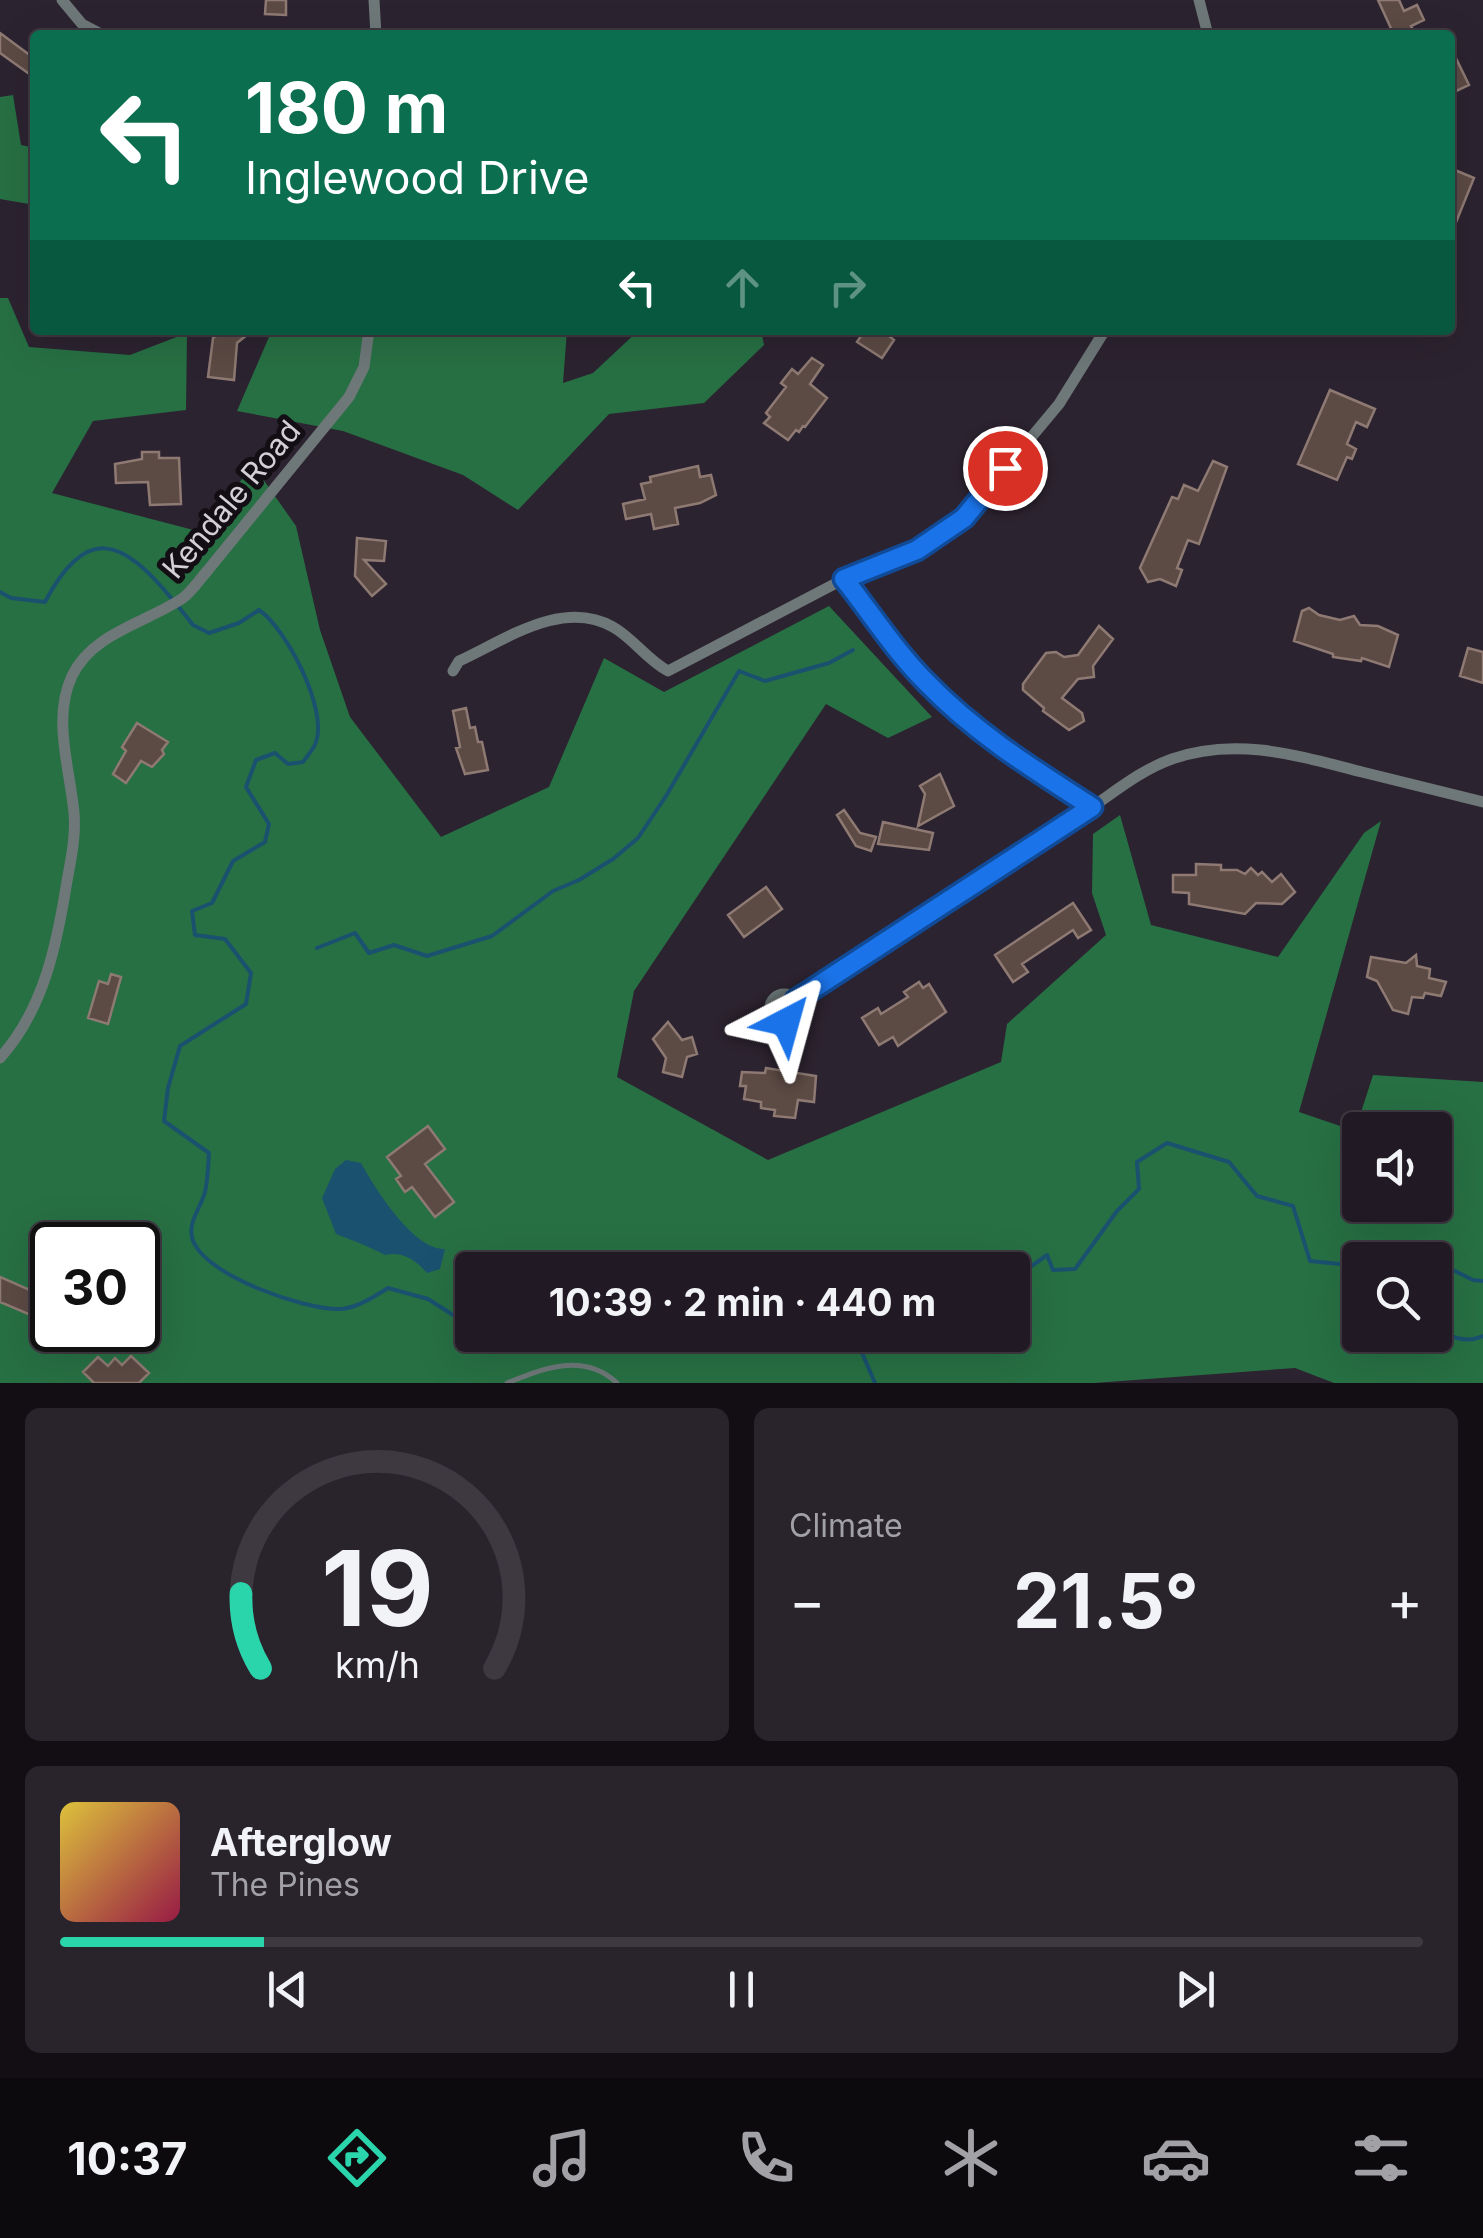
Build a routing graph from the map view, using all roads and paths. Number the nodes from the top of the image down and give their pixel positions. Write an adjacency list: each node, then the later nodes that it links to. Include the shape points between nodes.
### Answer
1 (62, 0): 4 (street)
2 (374, 0): 5 (street)
3 (1199, 0): 6 (street)
4 (93, 30)
5 (376, 30)
6 (1207, 30)
7 (368, 335): 14 (street, Kendale Road, via 364,368 349,397 185,597 101,642 77,667 65,694 63,741 74,816 61,922 42,990)
8 (1102, 335): 9 (street, via 1058,404 964,518 917,550)
9 (844, 579): 10 (street, via 668,671 614,627 573,615 540,623 459,661); 12 (street, via 924,680 976,729)
10 (453, 671)
11 (1483, 802): 12 (street, via 1281,751 1235,748 1172,759)
12 (1092, 807): 13 (street)
13 (796, 1000)
14 (0, 1058)
15 (507, 1383): 16 (lane, via 565,1364 587,1365)
16 (617, 1383)

